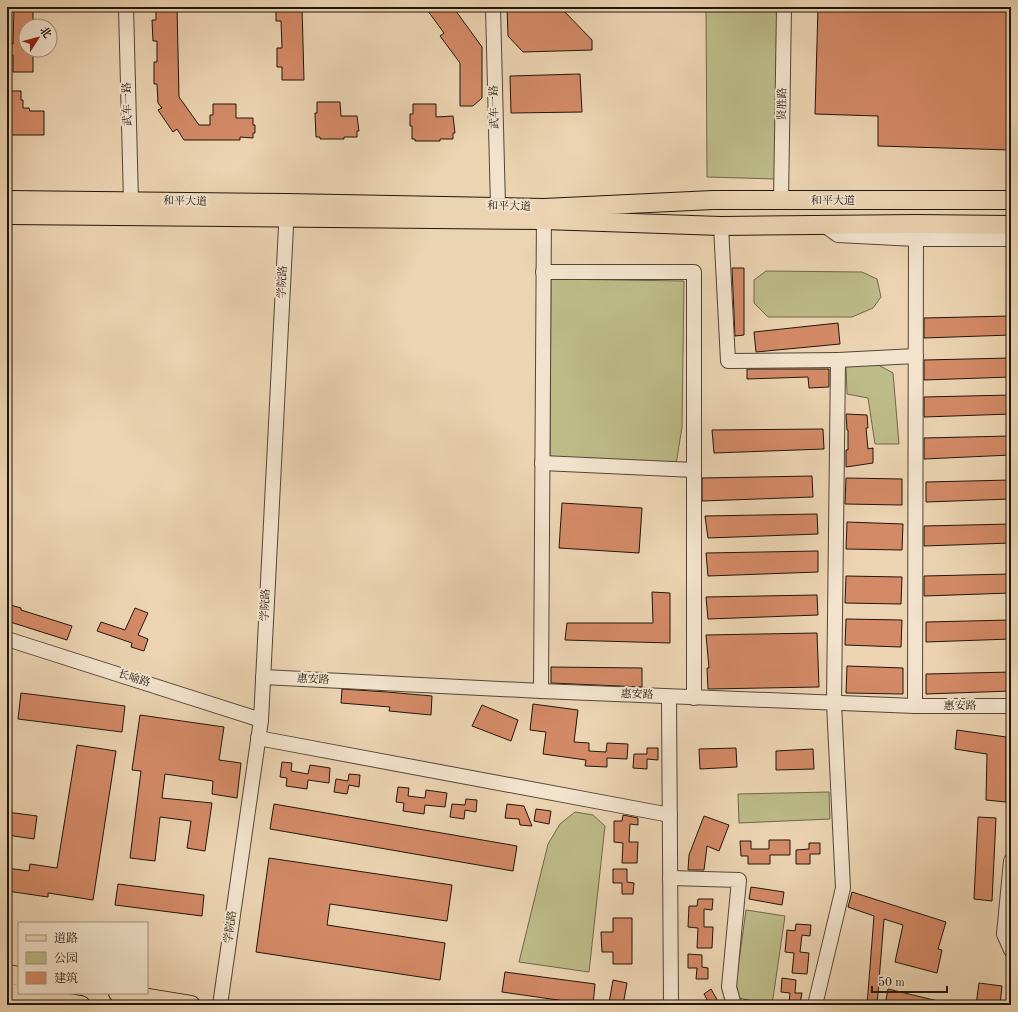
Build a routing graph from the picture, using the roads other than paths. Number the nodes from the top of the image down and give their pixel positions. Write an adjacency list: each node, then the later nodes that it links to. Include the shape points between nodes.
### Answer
1 (126, 7): 6 (street, 武车一路)
2 (493, 7): 8 (street, 武车一路)
3 (784, 7): 7 (street, 贤胜路)
4 (7, 200): 6 (main road, 和平大道)
5 (1011, 200): 7 (main road, 和平大道)
6 (131, 201): 9 (main road, 和平大道)
7 (781, 201): 10 (main road, 和平大道, via 713,200)
8 (498, 207): 9 (main road, 和平大道); 10 (main road, 和平大道)
9 (287, 210): 10 (main road, 和平大道); 11 (main road, 和平大道); 22 (street, 学院路)
10 (544, 214): 13 (main road, 和平大道); 16 (street)
11 (7, 215)
12 (1011, 225): 14 (main road, 和平大道)
13 (721, 226): 14 (main road, 和平大道, via 824,225); 18 (street, via 728,361)
14 (916, 232): 15 (street); 17 (street)
15 (1011, 239)
16 (543, 272): 19 (street); 20 (street, via 694,272)
17 (916, 356): 18 (street); 27 (street)
18 (838, 360): 26 (street)
19 (542, 463): 20 (street); 23 (street)
20 (694, 470): 25 (street)
21 (7, 639): 29 (street, 长喻路)
22 (263, 677): 23 (street, 惠安路); 29 (street, 学院路)
23 (541, 691): 24 (street, 惠安路)
24 (669, 697): 25 (street, 惠安路); 31 (street)
25 (694, 698): 26 (street, 惠安路)
26 (834, 703): 27 (street, 惠安路); 45 (street, via 843,888)
27 (915, 706): 28 (street, 惠安路)
28 (1011, 706)
29 (260, 720): 30 (street, 学院路)
30 (258, 738): 31 (street); 42 (street, 学院路)
31 (670, 815): 33 (street)
32 (1011, 861): 34 (street, via 1004,934)
33 (670, 878): 43 (street); 44 (street, via 739,880 729,987)
34 (1011, 950)
35 (7, 974): 36 (main road)
36 (18, 976)
37 (124, 994): 41 (main road)
38 (17, 997): 39 (main road)
39 (49, 1002): 40 (main road)
40 (81, 1005)
41 (191, 1005)
42 (220, 1005)
43 (671, 1005)
44 (734, 1005)
45 (815, 1005)

